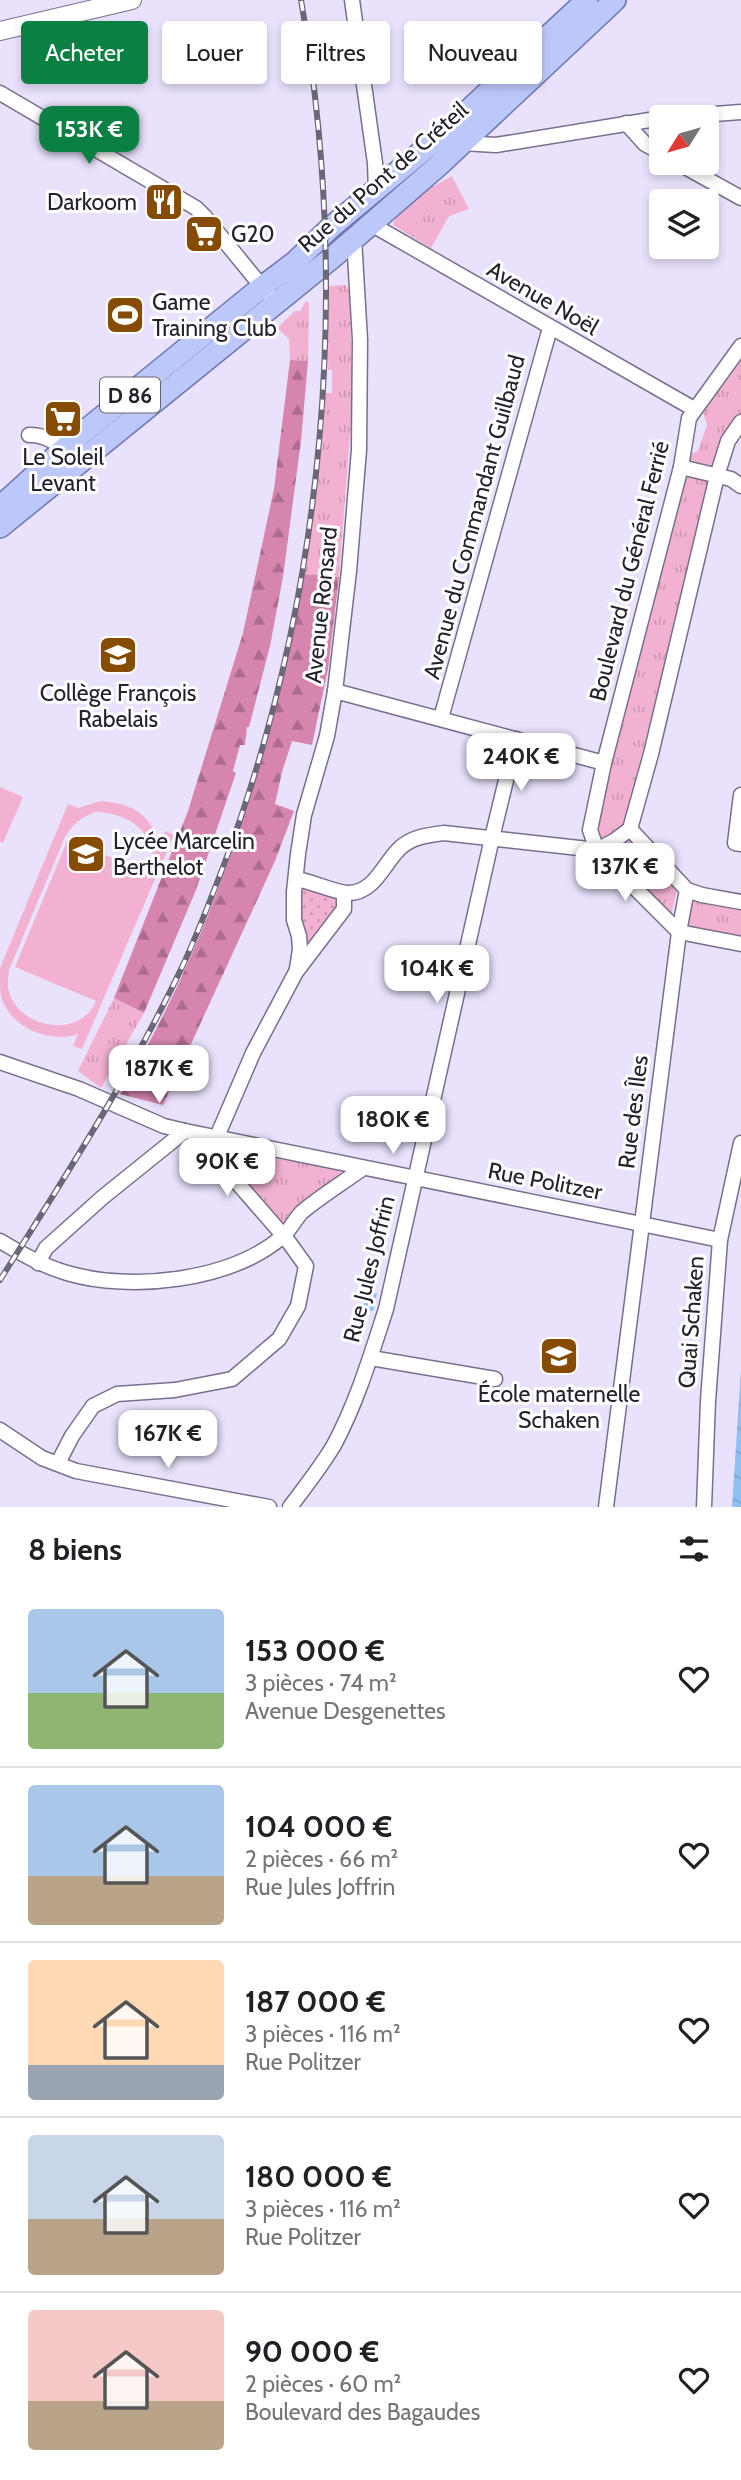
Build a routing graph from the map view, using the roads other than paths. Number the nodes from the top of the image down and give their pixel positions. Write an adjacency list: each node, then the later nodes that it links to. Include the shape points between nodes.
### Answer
1 (132, 0): 5 (street)
2 (352, 0): 16 (street, via 375,163)
3 (587, 0): 13 (main road, Rue du Pont de Créteil / D 86)
4 (615, 0): 11 (main road, Rue du Pont de Créteil / D 86)
5 (0, 31)
6 (0, 93): 20 (street, via 196,208)
7 (741, 112): 8 (street)
8 (719, 114)
9 (649, 120): 10 (street)
10 (626, 123): 11 (street, via 496,145); 12 (street)
11 (463, 143): 15 (main road, Rue du Pont de Créteil / D 86)
12 (649, 146)
13 (395, 175): 15 (main road, via 400,187); 16 (main road, Rue du Pont de Créteil / D 86)
14 (700, 175): 17 (street)
15 (410, 191): 18 (main road, Rue du Pont de Créteil / D 86)
16 (368, 197): 18 (main road); 19 (main road); 20 (main road, Rue du Pont de Créteil / D 86)
17 (741, 198)
18 (371, 225): 19 (main road, Rue du Pont de Créteil / D 86); 22 (street, Avenue Noël)
19 (354, 239): 21 (main road, Rue du Pont de Créteil / D 86); 33 (street, Avenue Ronsard, via 360,340 359,450)
20 (262, 287): 21 (street); 27 (main road, Rue du Pont de Créteil / D 86)
21 (276, 305): 27 (main road, Rue du Pont de Créteil / D 86)
22 (550, 328): 24 (street, Avenue Noël); 34 (street, Avenue du Commandant Guilbaud)
23 (741, 346): 24 (street, Boulevard du Général Ferrié)
24 (694, 409): 28 (street, Boulevard du Général Ferrié)
25 (741, 422): 29 (street, via 728,441)
26 (29, 435): 27 (street, via 37,435)
27 (71, 456): 31 (main road, Rue du Pont de Créteil / D 86); 32 (main road, Rue du Pont de Créteil / D 86)
28 (681, 467): 29 (street); 36 (street, Boulevard du Général Ferrié)
29 (718, 476): 30 (street); 38 (street)
30 (741, 486)
31 (0, 507)
32 (0, 527)
33 (335, 691): 34 (street); 42 (street, Avenue Ronsard, via 304,815)
34 (441, 718): 35 (street)
35 (516, 739): 36 (street); 39 (street, Rue Jules Joffrin)
36 (604, 763): 41 (street, Boulevard du Général Ferrié, via 590,830)
37 (741, 794): 40 (street, via 735,843)
38 (630, 829): 41 (street); 43 (street)
39 (492, 838): 41 (street); 44 (street, via 444,833 421,836 400,847 372,884); 56 (street, Rue Jules Joffrin)
40 (741, 844)
41 (597, 850): 46 (street)
42 (296, 879): 44 (street); 47 (street, Avenue Ronsard, via 294,920)
43 (687, 890): 45 (street); 46 (street, Rue des Îles)
44 (344, 893): 48 (street, via 344,909)
45 (741, 902)
46 (679, 932): 49 (street); 57 (street, Rue des Îles)
47 (299, 936): 48 (street, via 307,942); 50 (street, Avenue Ronsard)
48 (320, 939): 50 (street)
49 (741, 944)
50 (296, 972): 53 (street, via 253,1053)
51 (0, 1062): 52 (street, Rue Politzer)
52 (185, 1131): 53 (street, Rue Politzer); 61 (street, via 46,1248)
53 (216, 1139): 55 (street, Rue Politzer); 58 (street, via 220,1160)
54 (741, 1143): 59 (street, Quai Schaken)
55 (363, 1168): 56 (street, Rue Politzer); 58 (street, via 302,1212)
56 (416, 1178): 57 (street, Rue Politzer); 62 (street, Rue Jules Joffrin)
57 (641, 1224): 59 (street, Rue Politzer); 68 (street, Rue des Îles)
58 (282, 1237): 61 (street, via 242,1262 187,1278 93,1279); 65 (street, via 306,1266 298,1306 279,1339 232,1379 175,1390 117,1394 93,1406)
59 (720, 1240): 69 (street, Quai Schaken)
60 (0, 1241): 61 (street)
61 (38, 1263)
62 (371, 1358): 63 (street); 67 (street, Rue Jules Joffrin, via 334,1444)
63 (495, 1378)
64 (0, 1430): 65 (street, via 42,1458)
65 (58, 1463): 66 (street, via 76,1471)
66 (269, 1507)
67 (290, 1507)
68 (606, 1507)
69 (704, 1507)

